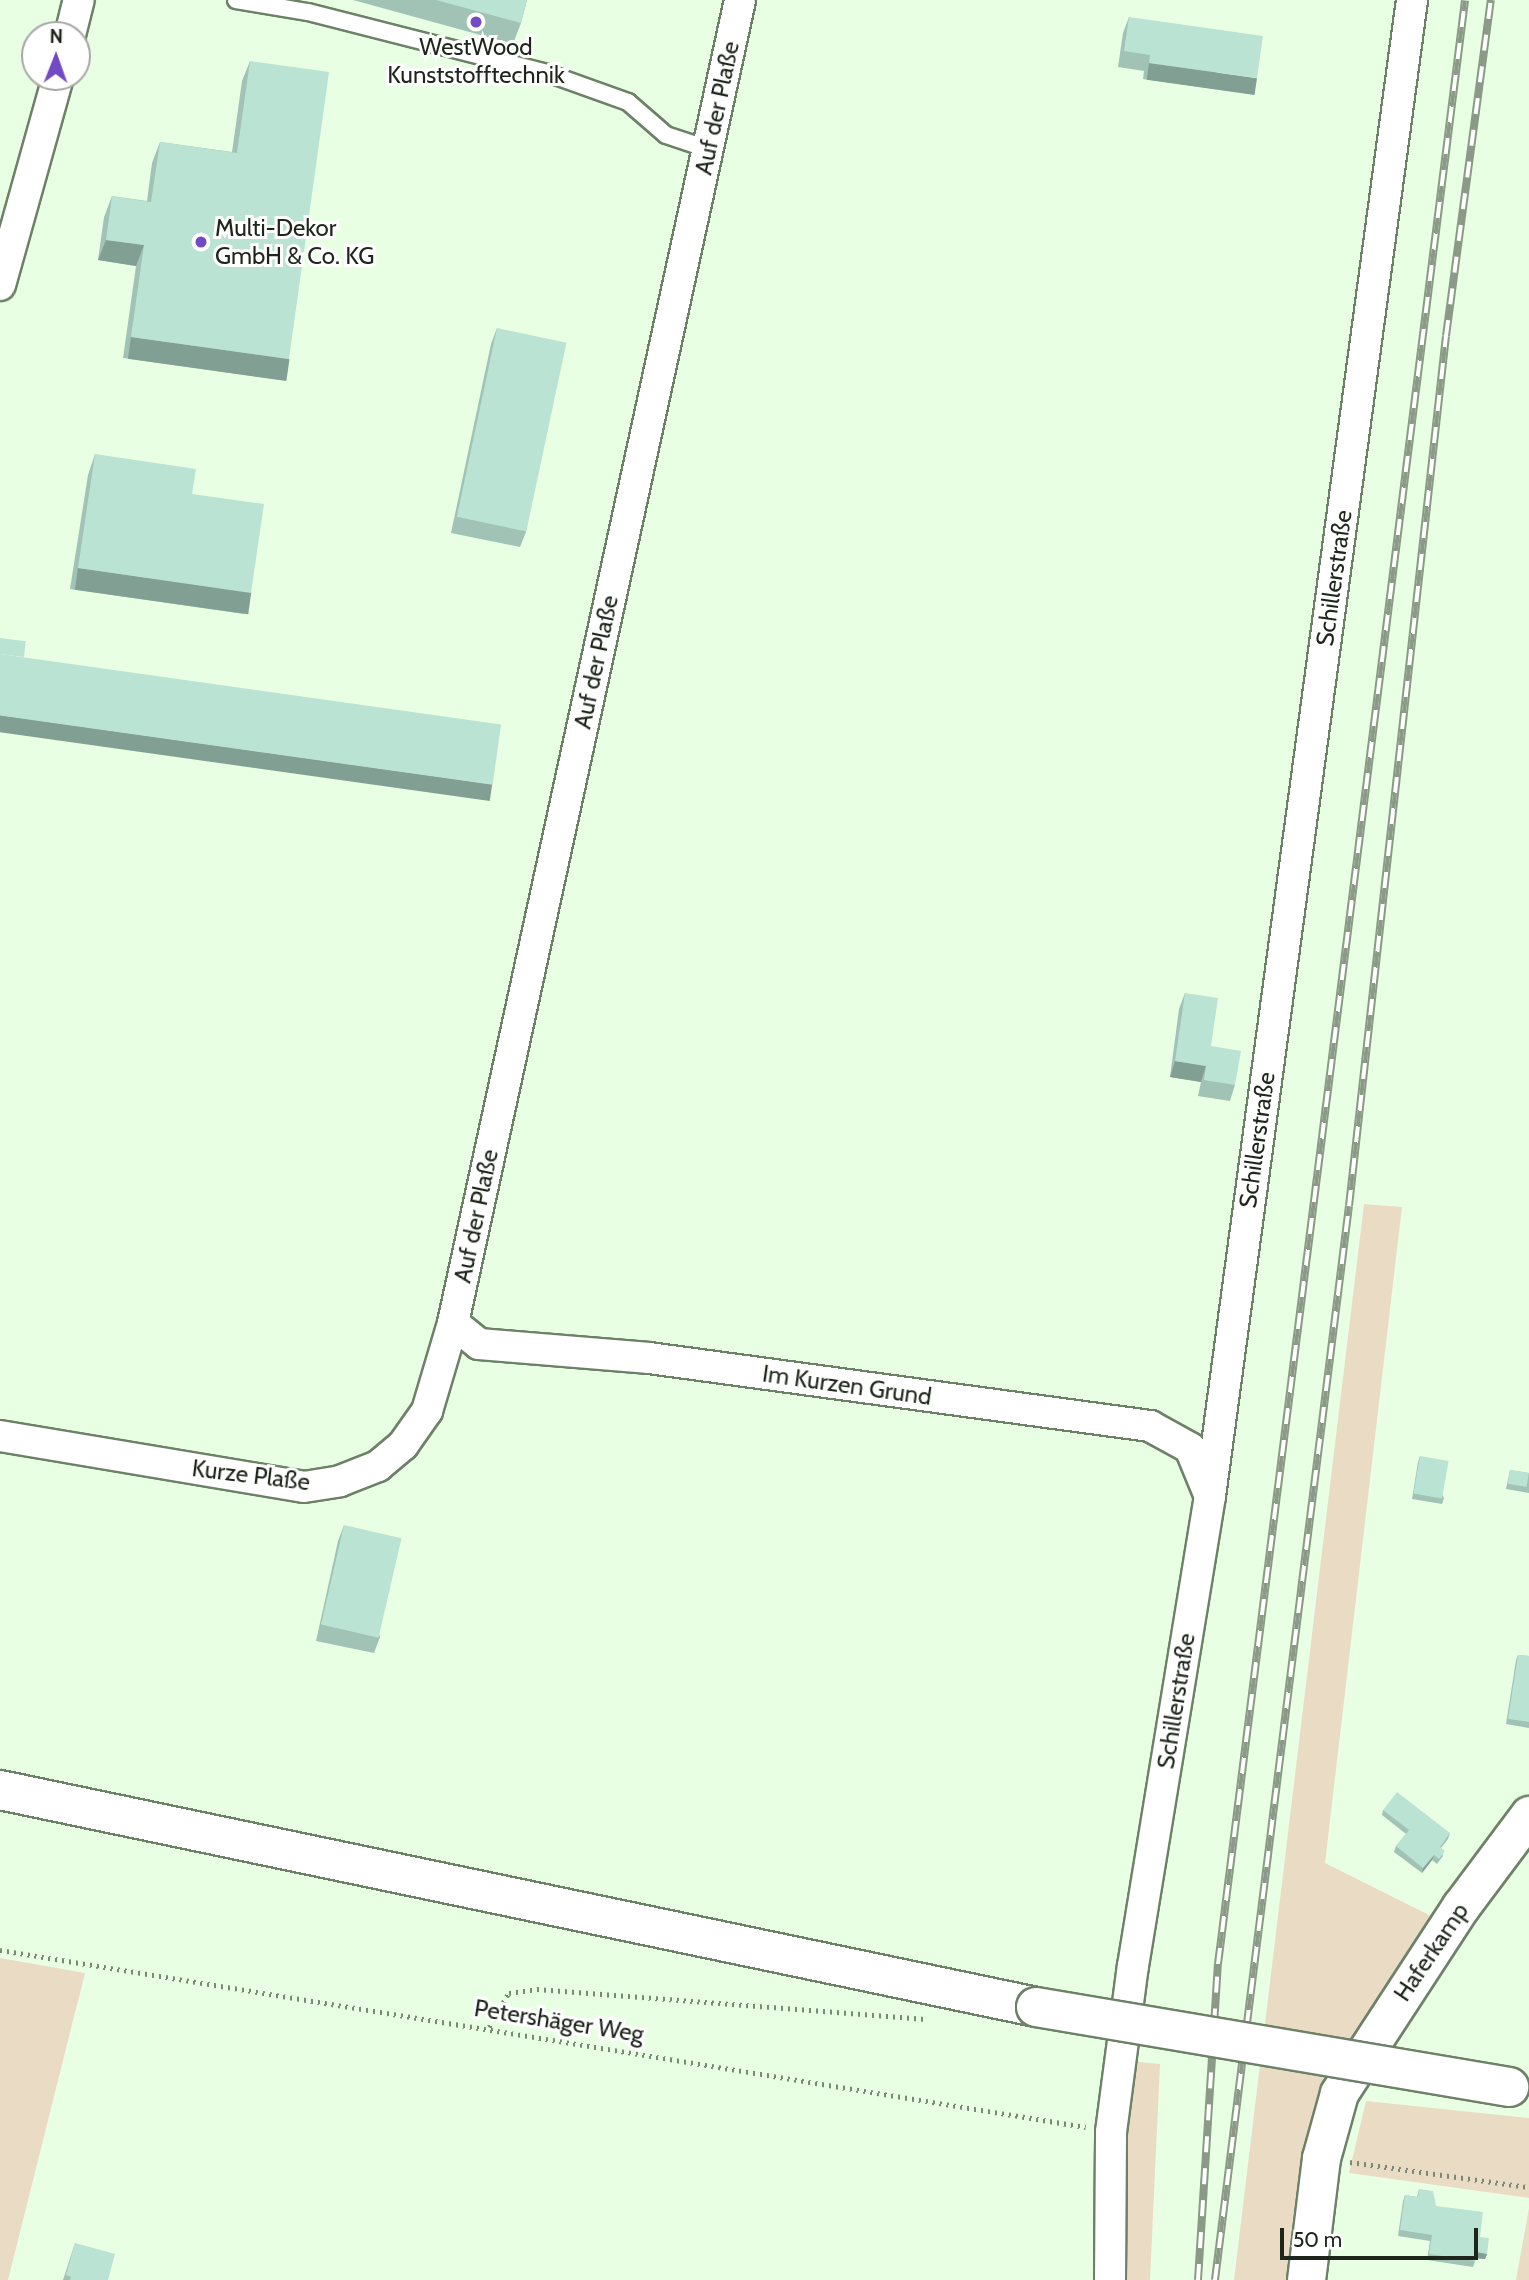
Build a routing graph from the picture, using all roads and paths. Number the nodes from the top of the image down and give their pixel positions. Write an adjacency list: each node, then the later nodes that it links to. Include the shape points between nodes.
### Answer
1 (79, 0): 5 (street)
2 (236, 0): 7 (lane, via 308,12 547,72 628,102 666,135)
3 (740, 0): 7 (street, Auf der Plaße)
4 (1412, 0): 11 (street, Schillerstraße)
5 (74, 21)
6 (54, 91): 8 (street)
7 (708, 149): 9 (street, Auf der Plaße)
8 (0, 285)
9 (453, 1323): 10 (street, Kurze Plaße, via 428,1411 378,1466 340,1481 304,1487); 11 (street, Im Kurzen Grund, via 479,1343 649,1358 1150,1426 1189,1448)
10 (0, 1436)
11 (1210, 1496): 18 (street, Schillerstraße, via 1133,1966)
12 (0, 1790): 17 (main road, bridge, via 1035,2007)
13 (1529, 1815): 19 (street, Haferkamp, via 1461,1906 1339,2093)
14 (0, 1950): 16 (path, Petershäger Weg)
15 (936, 2020): 16 (path, via 537,1989 509,1993)
16 (489, 2027): 18 (path, Petershäger Weg)
17 (1519, 2088)
18 (1111, 2132): 21 (street, Schillerstraße)
19 (1321, 2158): 20 (path); 22 (street, Haferkamp)
20 (1529, 2187)
21 (1110, 2280)
22 (1306, 2280)

